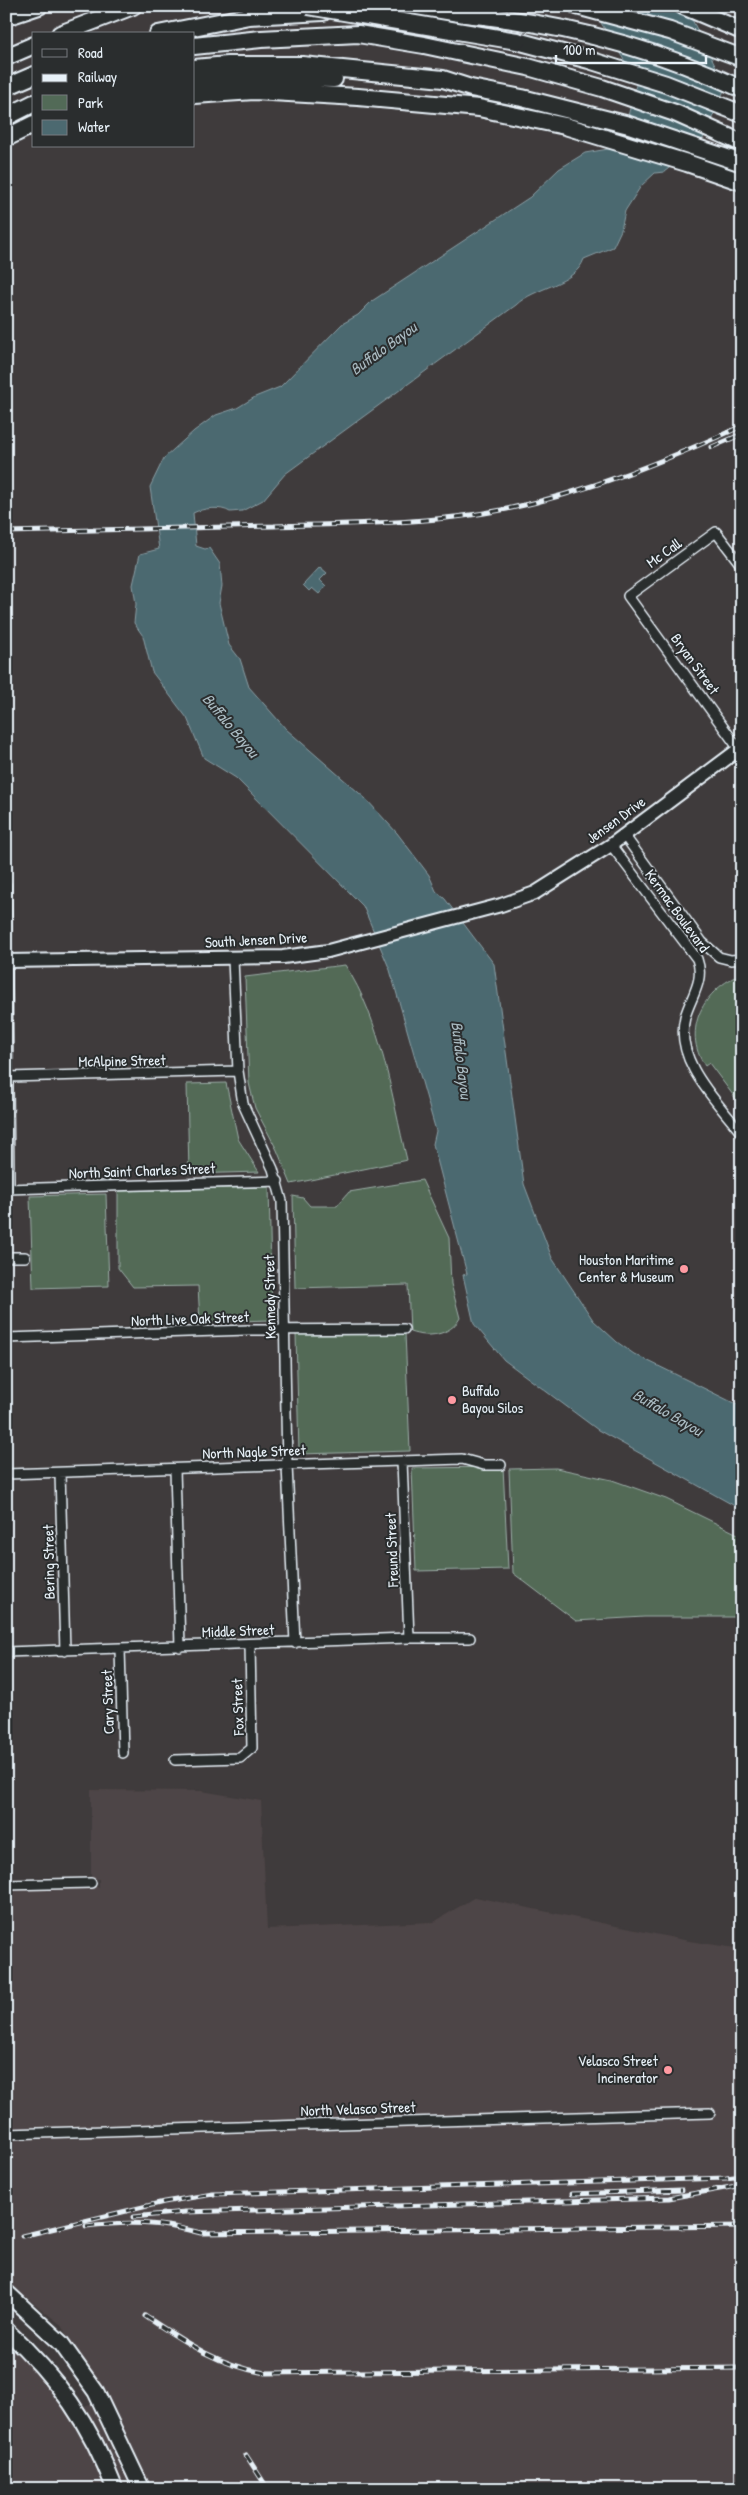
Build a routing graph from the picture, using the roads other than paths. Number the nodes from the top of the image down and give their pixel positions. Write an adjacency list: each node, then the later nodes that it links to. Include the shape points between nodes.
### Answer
1 (133, 6): 9 (highway)
2 (308, 6): 24 (highway, bridge, via 518,41 666,84)
3 (577, 6): 14 (highway, via 670,31)
4 (683, 6): 8 (highway)
5 (33, 8): 6 (highway); 7 (highway)
6 (6, 17)
7 (6, 22)
8 (742, 31)
9 (65, 32)
10 (168, 32): 20 (highway, bridge, via 249,16 303,12 400,9 488,15 617,41 698,68)
11 (32, 46): 13 (highway)
12 (195, 46): 30 (highway, via 358,34 424,45 528,67 602,88 676,113)
13 (6, 57)
14 (742, 58)
15 (195, 68): 19 (highway, via 302,65 443,79)
16 (32, 76): 18 (highway)
17 (195, 81): 19 (highway, via 236,77 320,78)
18 (6, 87)
19 (471, 88): 32 (highway, via 629,125)
20 (742, 89)
21 (195, 95): 33 (highway, via 254,91 479,108 565,126)
22 (32, 103): 25 (highway)
23 (32, 113): 26 (highway)
24 (742, 114)
25 (6, 117)
26 (6, 123)
27 (32, 125): 29 (highway)
28 (32, 133): 31 (highway)
29 (6, 138)
30 (742, 143)
31 (6, 145)
32 (742, 163)
33 (742, 182)
34 (742, 566): 35 (street, Mc Call, via 716,532)
35 (628, 596): 36 (street, Bryan Street)
36 (741, 748): 37 (main road, Jensen Drive)
37 (624, 835): 38 (main road, Jensen Drive); 42 (street, Kermac Boulevard, via 697,937 719,957)
38 (611, 845): 40 (main road, Jensen Drive, via 535,893); 46 (street, Kermac Boulevard, via 696,956 700,976 683,1029 688,1059)
39 (6, 885): 43 (street)
40 (501, 905): 41 (main road, South Jensen Drive, via 328,950 283,957)
41 (233, 959): 43 (main road, South Jensen Drive); 44 (street, Kennedy Street)
42 (742, 959)
43 (6, 961): 45 (street)
44 (238, 1071): 45 (street, McAlpine Street); 47 (street, Kennedy Street, via 243,1104)
45 (8, 1077): 48 (street)
46 (742, 1134)
47 (278, 1181): 48 (street, North Saint Charles Street); 52 (street, Kennedy Street, via 282,1201)
48 (8, 1189)
49 (6, 1257): 50 (street)
50 (25, 1257)
51 (404, 1328): 52 (street, North Live Oak Street)
52 (285, 1330): 53 (street, North Live Oak Street); 55 (street, Kennedy Street)
53 (6, 1338)
54 (402, 1461): 55 (street, North Nagle Street); 56 (street, North Nagle Street, via 462,1459 484,1466); 60 (street, Freund Street)
55 (287, 1465): 57 (street, North Nagle Street); 62 (street, Kennedy Street)
56 (501, 1465)
57 (175, 1469): 58 (street, North Nagle Street); 64 (street)
58 (60, 1473): 59 (street, North Nagle Street); 66 (street, Bering Street)
59 (6, 1474)
60 (409, 1638): 61 (street, Middle Street); 62 (street, Middle Street)
61 (470, 1638)
62 (294, 1643): 63 (street, Middle Street)
63 (250, 1645): 64 (street, Middle Street); 69 (street, Fox Street, via 252,1748 240,1758)
64 (180, 1647): 65 (street, Middle Street)
65 (120, 1649): 66 (street, Middle Street); 68 (street, Cary Street)
66 (64, 1651): 67 (street, Middle Street)
67 (6, 1652)
68 (123, 1753)
69 (175, 1760)
70 (91, 1883): 71 (street)
71 (6, 1885)
72 (710, 2113): 73 (street, North Velasco Street)
73 (6, 2134)
74 (7, 2293): 76 (main road, via 61,2343)
75 (6, 2330): 78 (main road)
76 (84, 2376): 77 (main road); 78 (main road)
77 (96, 2392): 78 (main road); 80 (main road)
78 (69, 2399): 79 (main road, via 99,2450)
79 (110, 2484)
80 (142, 2489)

